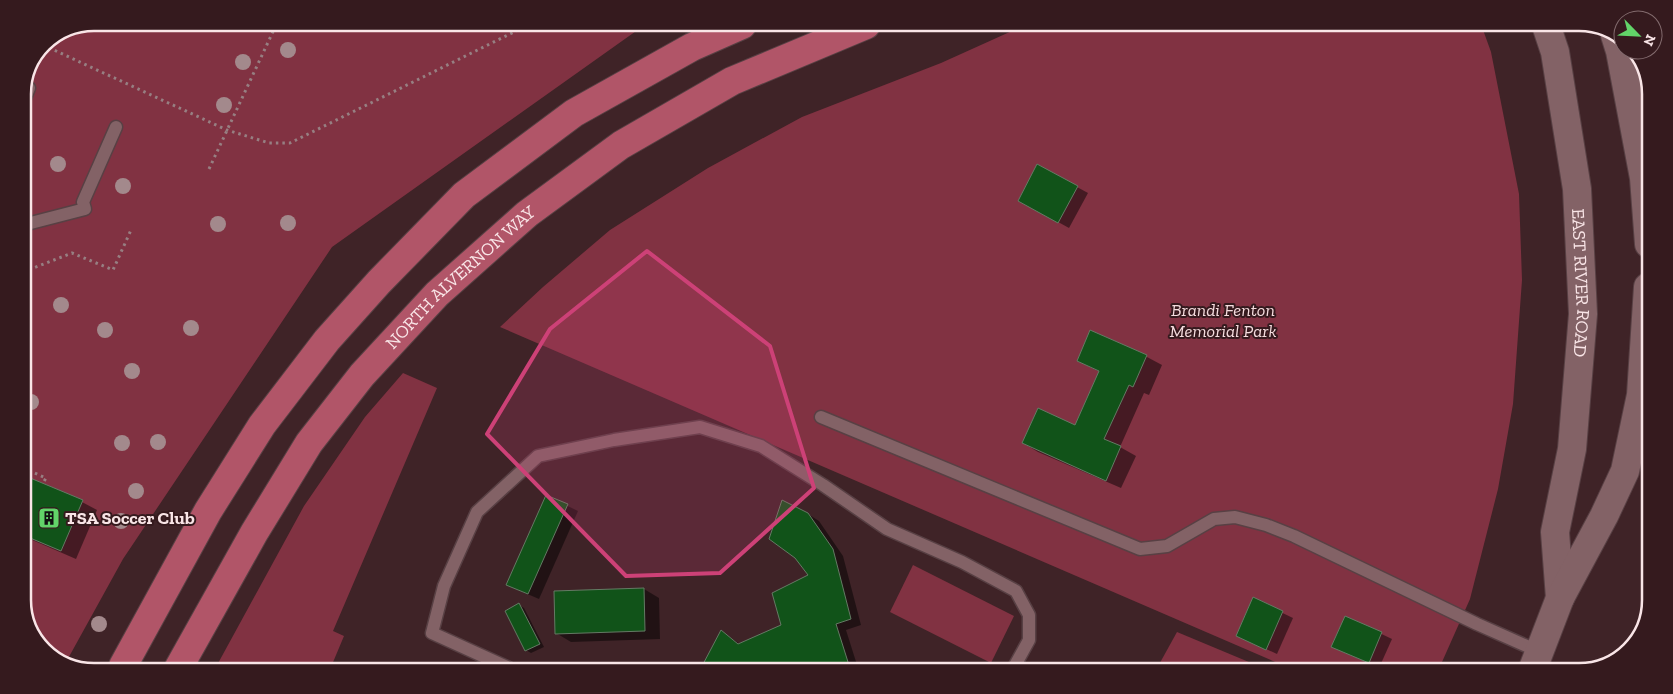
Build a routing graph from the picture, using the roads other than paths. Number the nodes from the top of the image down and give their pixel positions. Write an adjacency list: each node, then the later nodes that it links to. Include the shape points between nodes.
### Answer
1 (728, 31): 12 (main road, via 692,47 574,113 464,195 385,276 327,340 262,425 208,511)
2 (852, 31): 13 (main road, NORTH ALVERNON WAY, via 732,81 620,145 526,214 437,294 362,375 309,443)
3 (1548, 31): 10 (street, EAST RIVER ROAD, via 1555,52 1577,189 1583,314 1572,449 1556,532)
4 (1622, 60): 6 (street)
5 (116, 127): 7 (lane, via 82,202 85,209)
6 (1642, 167)
7 (31, 223)
8 (1642, 380): 10 (street, EAST RIVER ROAD, via 1625,471)
9 (821, 417): 11 (lane, via 1140,550 1167,546 1214,519 1235,517 1266,525 1468,620)
10 (1560, 598): 11 (street, EAST RIVER ROAD)
11 (1536, 662)
12 (124, 663)
13 (181, 663)
14 (498, 663): 15 (lane, via 432,633 444,586 477,512 538,456 700,427 761,446 887,529 1016,590 1029,615 1029,640)
15 (1017, 663)

